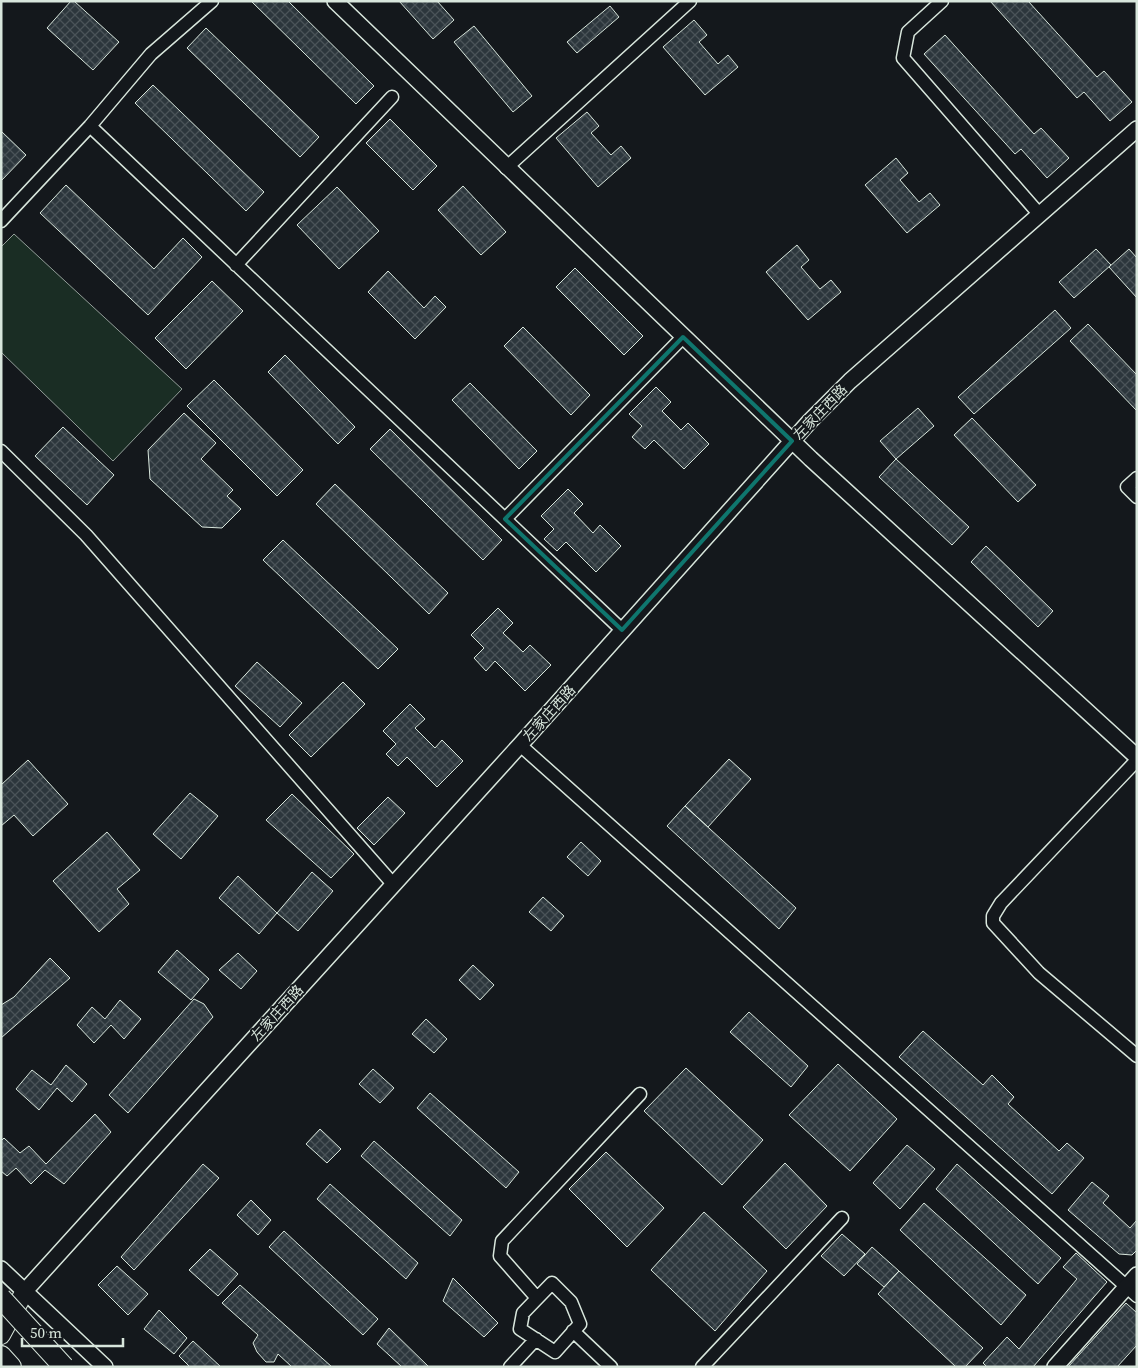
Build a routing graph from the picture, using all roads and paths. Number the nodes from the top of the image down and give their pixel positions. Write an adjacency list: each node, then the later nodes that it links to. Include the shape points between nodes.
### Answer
1 (212, 1): 6 (street, via 151,54)
2 (335, 1): 8 (street)
3 (690, 1): 8 (street)
4 (942, 1): 9 (street, via 908,32 903,58)
5 (392, 97): 11 (street)
6 (90, 126): 10 (street); 11 (street)
7 (1137, 129): 9 (street, 左家庄西路)
8 (506, 168): 12 (street)
9 (1040, 215): 13 (street, 左家庄西路, via 850,381)
10 (1, 221)
11 (236, 265): 17 (street)
12 (683, 337): 13 (street); 17 (street)
13 (792, 441): 18 (street, 左家庄西路); 20 (street)
14 (1, 450): 21 (street, via 86,535)
15 (1137, 478): 16 (street, via 1127,487)
16 (1137, 498)
17 (505, 519): 18 (street)
18 (622, 630): 19 (street, 左家庄西路)
19 (520, 745): 21 (street, 左家庄西路); 28 (street)
20 (1137, 758): 22 (street, via 1001,903 993,916 993,923 1039,973)
21 (393, 884): 27 (street, 左家庄西路)
22 (1137, 1056)
23 (640, 1094): 30 (street, via 502,1241 500,1256)
24 (842, 1218): 41 (street)
25 (1, 1269): 27 (street)
26 (1137, 1275): 28 (street)
27 (25, 1291): 31 (main road); 33 (main road, 左家庄西路); 38 (street)
28 (1131, 1292): 42 (street)
29 (1, 1298): 37 (highway, bridge)
30 (537, 1298): 32 (street, via 552,1283 571,1302 580,1324); 34 (street, via 523,1313 520,1329)
31 (1, 1310)
32 (573, 1331): 34 (street, via 555,1352); 40 (street)
33 (1, 1335)
34 (536, 1339): 39 (street)
35 (1, 1356): 36 (highway)
36 (11, 1367)
37 (64, 1367)
38 (105, 1367)
39 (510, 1367)
40 (611, 1367)
41 (702, 1367)
42 (1055, 1367)

